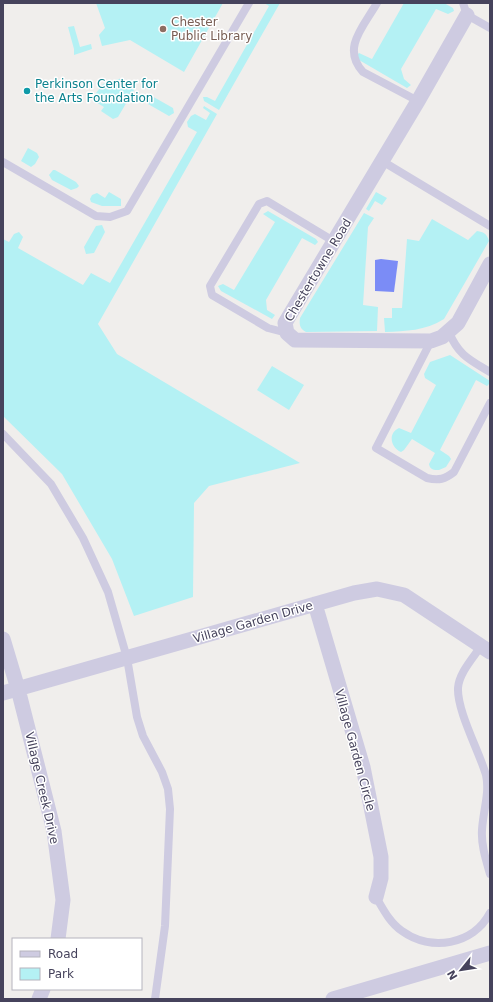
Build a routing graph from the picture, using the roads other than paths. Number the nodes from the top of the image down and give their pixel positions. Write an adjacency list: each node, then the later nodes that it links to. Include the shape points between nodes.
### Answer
1 (249, 3): 6 (lane, via 127,211 110,217 96,216)
2 (377, 3): 5 (lane, via 354,44 356,64 363,72)
3 (465, 9): 4 (lane); 5 (street, Chestertowne Road)
4 (490, 28)
5 (418, 101): 7 (street, Chestertowne Road)
6 (3, 162)
7 (382, 162): 8 (lane); 9 (street, Chestertowne Road)
8 (490, 226)
9 (335, 242): 12 (street, Chestertowne Road, via 285,323); 12 (lane, via 267,201 258,204 210,286 212,295 268,328)
10 (490, 264): 11 (street, Chestertowne Road, via 458,323)
11 (449, 332): 13 (street, Chestertowne Road); 14 (lane, via 454,345 462,355)
12 (287, 333): 13 (street, Chestertowne Road, via 295,340)
13 (431, 341): 15 (lane, via 376,448 427,478 446,478 454,472)
14 (490, 372)
15 (490, 403)
16 (3, 434): 20 (lane, via 51,484 83,538 108,592)
17 (315, 604): 19 (street, Village Garden Drive, via 354,592 377,589 404,595); 20 (street, Village Garden Drive); 24 (street, Village Garden Circle, via 363,767 381,857 382,878)
18 (3, 639): 21 (street, Village Creek Drive)
19 (485, 649): 23 (lane, via 462,674 458,688 463,714 478,748 486,777 482,844)
20 (126, 658): 21 (street, Village Garden Drive); 30 (lane, via 137,717 143,736 162,772 168,789 170,809 165,926)
21 (18, 689): 22 (street, Village Garden Drive); 26 (street, Village Creek Drive, via 54,831 63,900)
22 (3, 693)
23 (490, 874)
24 (376, 897): 25 (lane, via 401,931 428,944 457,941 472,932)
25 (490, 913)
26 (58, 938)
27 (490, 953): 31 (street)
28 (42, 990): 29 (street)
29 (38, 999)
30 (155, 999)
31 (334, 999)

